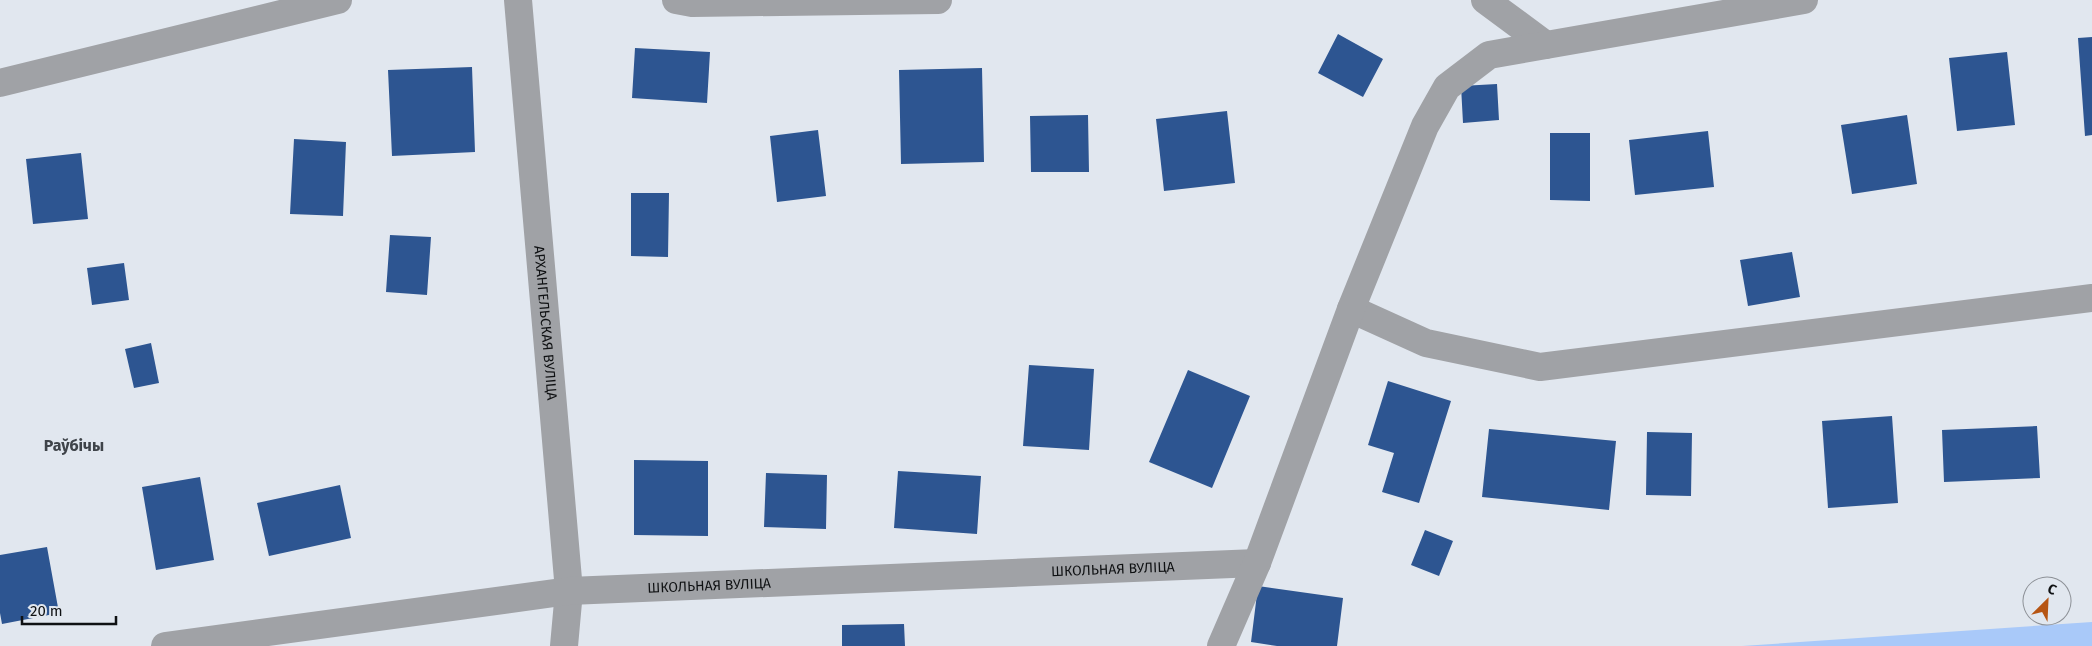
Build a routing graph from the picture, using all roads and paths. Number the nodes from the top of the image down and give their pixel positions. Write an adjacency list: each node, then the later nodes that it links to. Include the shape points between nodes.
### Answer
1 (338, 0): 8 (street)
2 (518, 0): 12 (street, АРХАНГЕЛЬСКАЯ ВУЛІЦА)
3 (676, 0): 4 (street, via 692,3)
4 (938, 0)
5 (1485, 0): 7 (street)
6 (1804, 0): 7 (street)
7 (1546, 46): 10 (street, via 1489,55 1447,86 1425,126)
8 (0, 82)
9 (2092, 298): 10 (street, via 1540,368 1426,343)
10 (1351, 309): 11 (street)
11 (1257, 563): 12 (street, ШКОЛЬНАЯ ВУЛІЦА); 15 (street)
12 (569, 591): 13 (street, ШКОЛЬНАЯ ВУЛІЦА); 14 (street, АРХАНГЕЛЬСКАЯ ВУЛІЦА)
13 (165, 646)
14 (564, 646)
15 (1222, 646)

